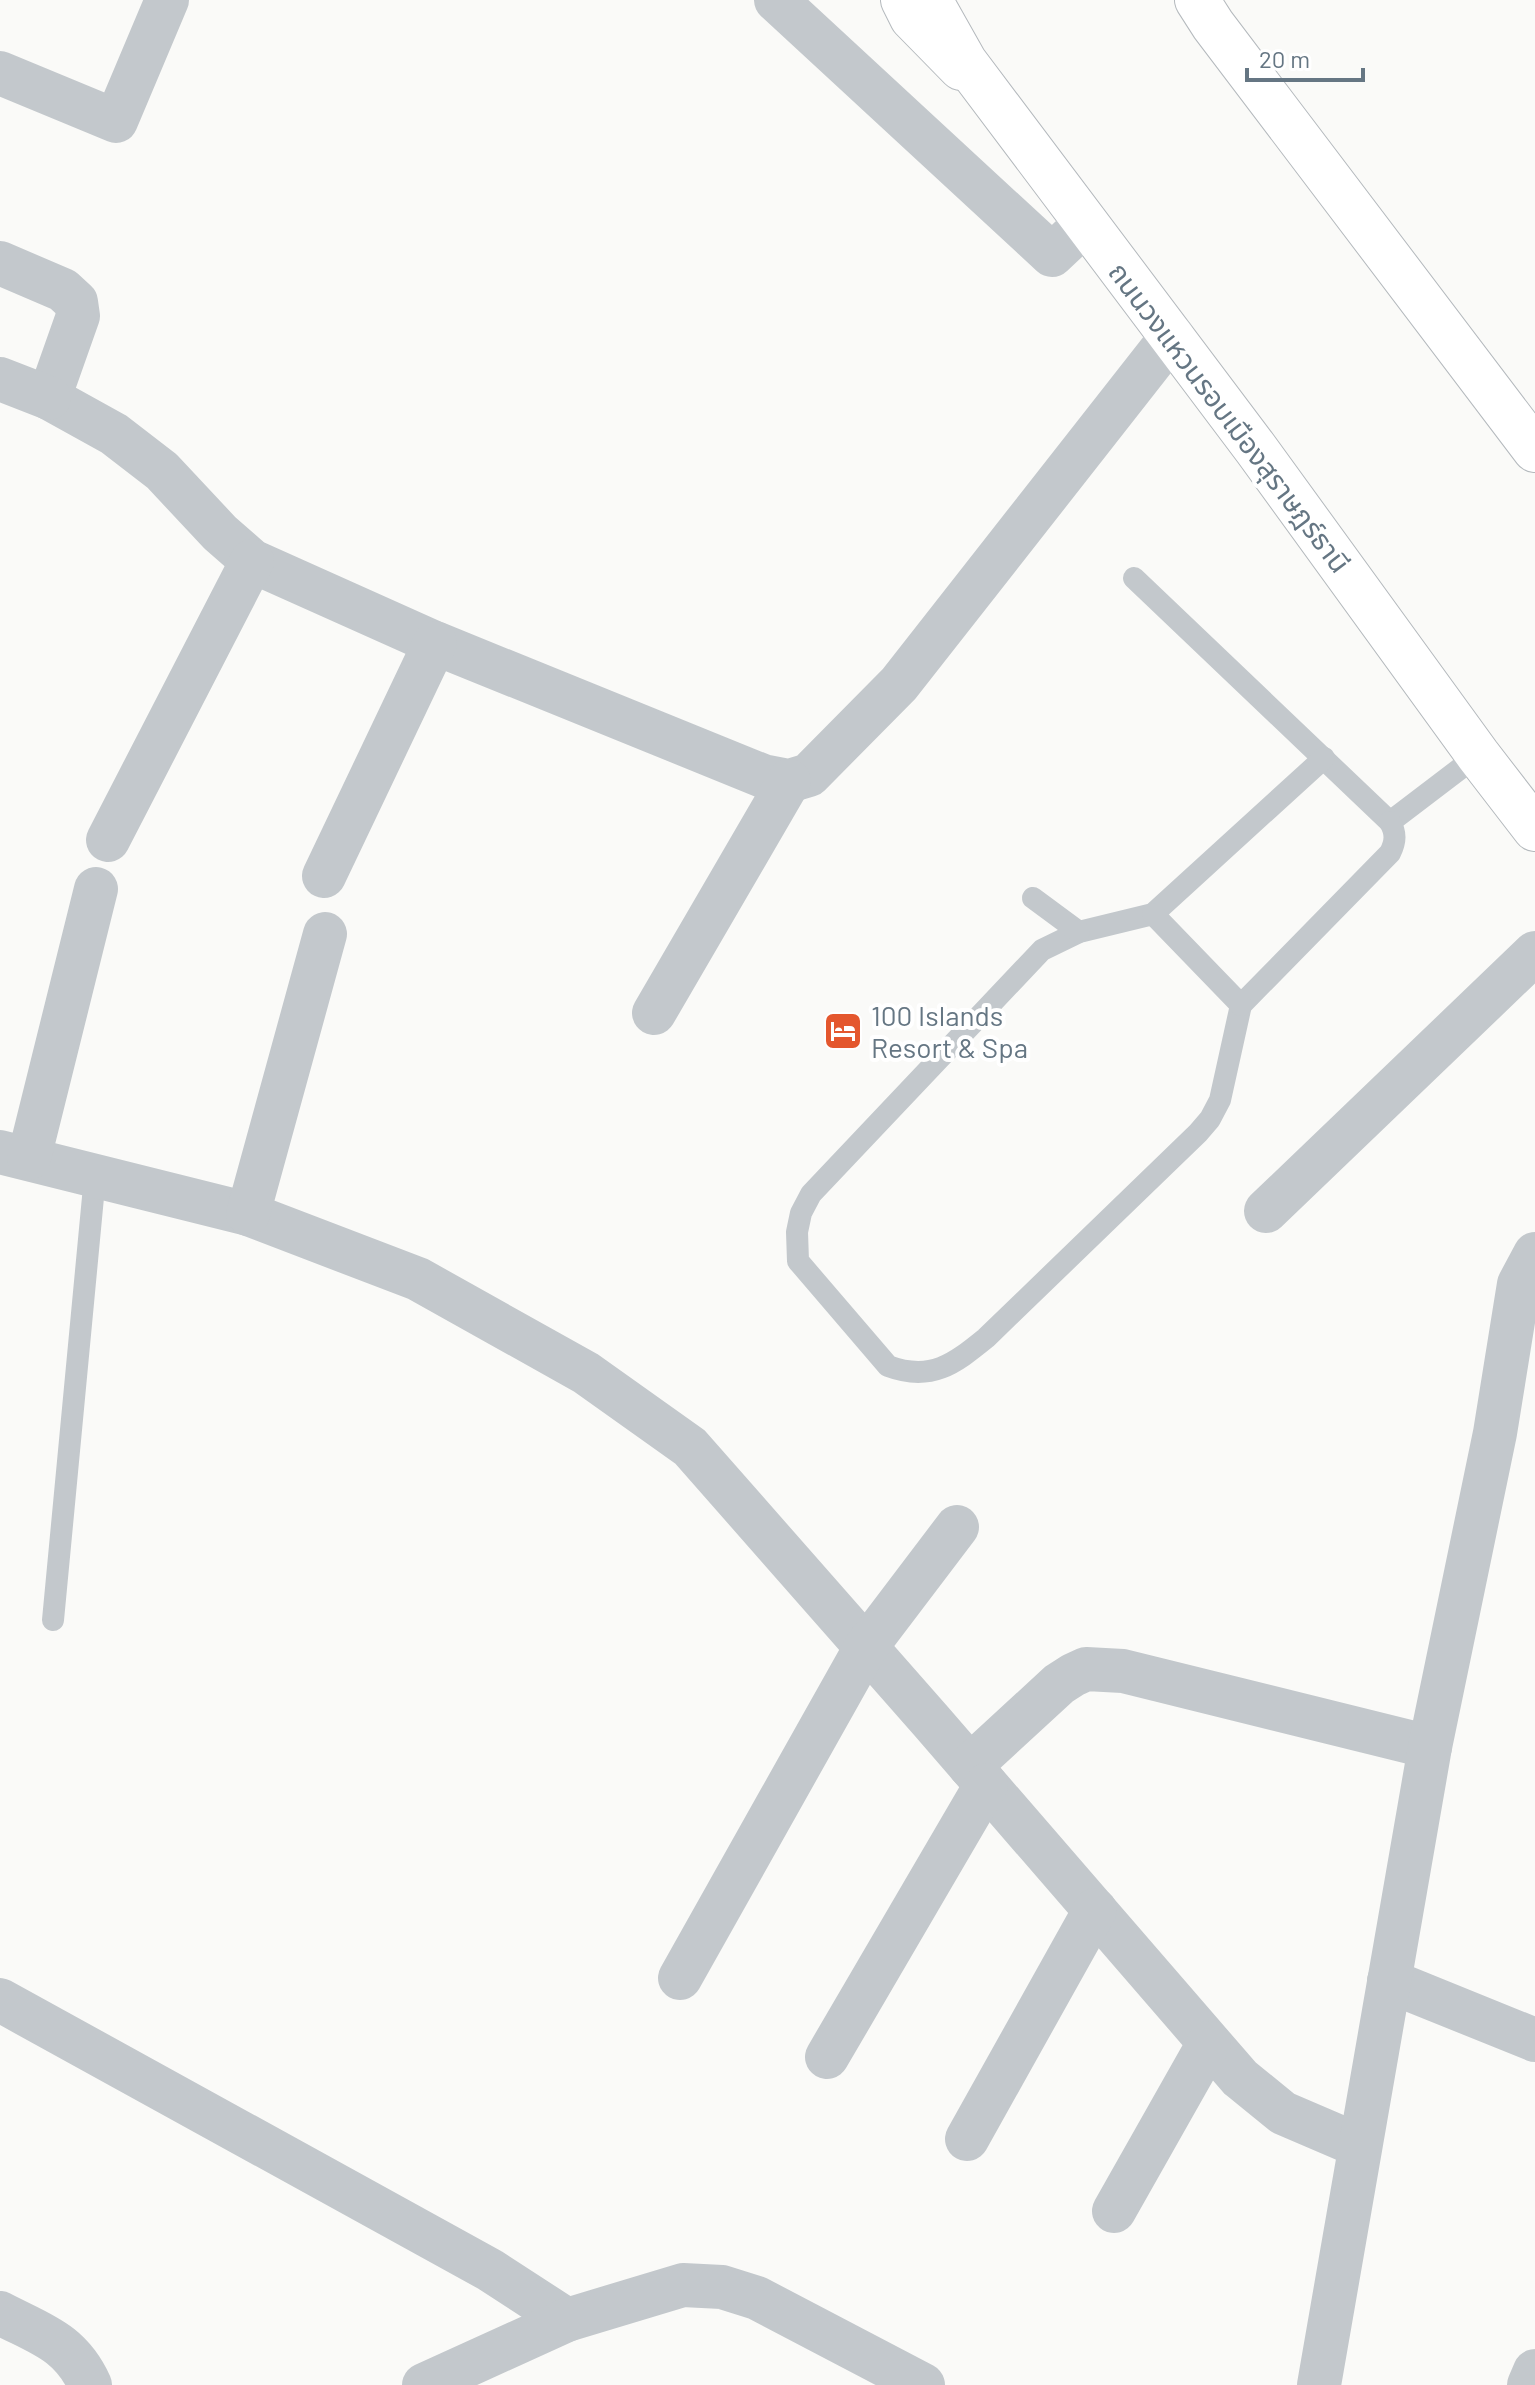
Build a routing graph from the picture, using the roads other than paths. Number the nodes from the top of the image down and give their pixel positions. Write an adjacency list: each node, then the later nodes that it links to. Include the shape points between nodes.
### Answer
1 (167, 0): 7 (street, via 116,121)
2 (776, 0): 9 (street, via 1052,255)
3 (903, 0): 8 (main road, via 912,18)
4 (930, 0): 8 (main road, ถนนวงแหวนรอบเมืองสุราษฎร์ธานี)
5 (953, 0): 8 (main road)
6 (1197, 0): 14 (main road)
7 (0, 73)
8 (993, 101): 9 (main road, ถนนวงแหวนรอบเมืองสุราษฎร์ธานี)
9 (1086, 223): 11 (main road, ถนนวงแหวนรอบเมืองสุราษฎร์ธานี)
10 (0, 263): 13 (street, via 63,290 76,302 78,316)
11 (1172, 336): 18 (main road, ถนนวงแหวนรอบเมืองสุราษฎร์ธานี); 20 (street, via 899,684 809,775)
12 (0, 379): 13 (street)
13 (49, 398): 15 (street, via 114,434 162,471)
14 (1535, 450)
15 (252, 561): 17 (street); 23 (street)
16 (1134, 578): 19 (lane)
17 (435, 643): 20 (street, via 763,776); 24 (street)
18 (1478, 755): 21 (lane); 22 (main road, ถนนวงแหวนรอบเมืองสุราษฎร์ธานี)
19 (1324, 758): 21 (lane); 27 (lane)
20 (789, 781): 32 (street)
21 (1390, 822): 31 (lane, via 1395,831 1390,853)
22 (1535, 829)
23 (108, 840)
24 (324, 876)
25 (96, 889): 33 (street)
26 (1033, 898): 28 (lane)
27 (1153, 914): 28 (lane); 31 (lane)
28 (1079, 932): 31 (lane, via 1027,963 811,1194 801,1213 798,1261 888,1366 919,1372 955,1363 1198,1133 1220,1100)
29 (325, 934): 36 (street)
30 (1535, 953): 35 (street)
31 (1241, 1005)
32 (654, 1013)
33 (15, 1155): 34 (street)
34 (95, 1176): 36 (street); 39 (lane)
35 (1266, 1211)
36 (248, 1214): 40 (street, via 418,1279 586,1373 690,1447)
37 (1535, 1254): 41 (street, via 1519,1284 1495,1433)
38 (957, 1527): 40 (street)
39 (53, 1620)
40 (866, 1647): 42 (street); 44 (street)
41 (1430, 1747): 42 (street, via 1123,1671 1086,1669 1059,1684); 45 (street)
42 (978, 1775): 43 (street); 49 (street)
43 (1095, 1910): 48 (street); 50 (street)
44 (680, 1978)
45 (1389, 1981): 47 (street); 51 (street)
46 (0, 2000): 54 (street, via 490,2270)
47 (1535, 2040)
48 (1209, 2043): 51 (street, via 1240,2078 1283,2113); 52 (street)
49 (827, 2057)
50 (967, 2139)
51 (1360, 2146): 59 (street)
52 (1114, 2211)
53 (0, 2313): 56 (street, via 63,2346)
54 (567, 2320): 57 (street); 58 (street, via 683,2285 722,2287 757,2298)
55 (1535, 2371): 60 (street)
56 (90, 2385)
57 (424, 2385)
58 (923, 2385)
59 (1319, 2385)
60 (1529, 2385)

